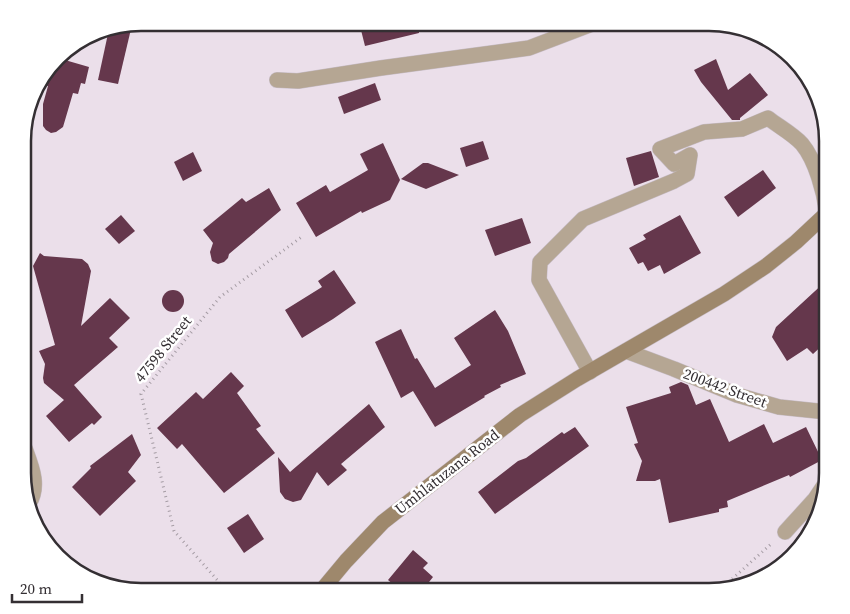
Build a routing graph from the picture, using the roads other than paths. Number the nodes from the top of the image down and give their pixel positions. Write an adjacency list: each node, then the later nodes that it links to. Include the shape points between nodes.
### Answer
1 (574, 31): 2 (street, via 529,48 298,81)
2 (277, 80)
3 (819, 180): 6 (street, via 801,144 768,118 742,129 704,132 660,149 674,164 690,155 688,174 583,219 540,262 540,280)
4 (819, 220): 5 (street, Umhlatuzana Road, via 766,266)
5 (626, 351): 6 (street, Umhlatuzana Road); 7 (street, 200442 Street, via 737,396 779,407)
6 (590, 372): 12 (street, Umhlatuzana Road, via 520,415 382,522)
7 (819, 411)
8 (31, 467): 9 (street, via 35,480)
9 (34, 496)
10 (816, 498): 11 (street)
11 (785, 532)
12 (327, 583)

